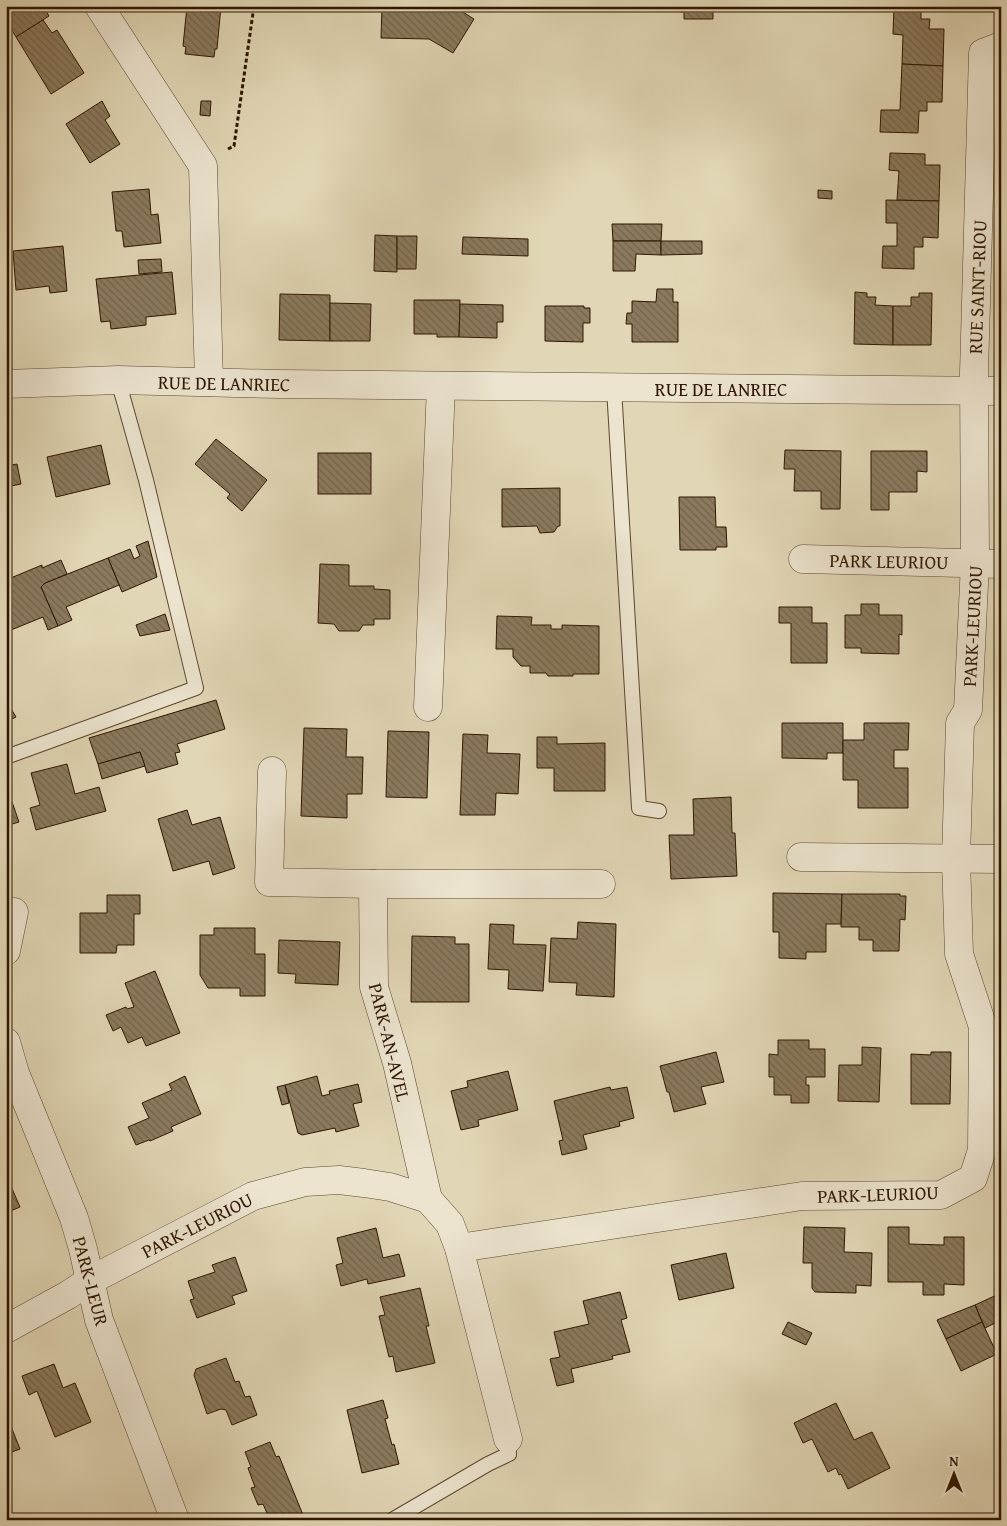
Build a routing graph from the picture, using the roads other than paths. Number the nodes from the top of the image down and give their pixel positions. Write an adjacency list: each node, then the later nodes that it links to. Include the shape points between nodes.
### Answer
1 (99, 6): 4 (street, via 202,166)
2 (1001, 46): 8 (street, RUE SAINT-RIOU, via 983,53 974,373)
3 (118, 380): 4 (street, RUE DE LANRIEC); 5 (street, RUE DE LANRIEC); 12 (lane, via 146,480 196,688)
4 (209, 382): 6 (street, RUE DE LANRIEC)
5 (6, 384)
6 (441, 386): 7 (street, RUE DE LANRIEC); 11 (street)
7 (614, 388): 8 (street, RUE DE LANRIEC); 14 (lane, via 639,808)
8 (988, 391): 10 (street, PARK-LEURIOU)
9 (803, 559): 10 (street, PARK LEURIOU)
10 (988, 563): 16 (street, PARK-LEURIOU, via 968,710 960,723)
11 (428, 707)
12 (6, 757)
13 (272, 771): 18 (street, via 269,882)
14 (659, 811)
15 (802, 857): 16 (street)
16 (956, 859): 17 (street); 24 (street, PARK-LEURIOU, via 959,954 983,1027 982,1150 973,1178 941,1195 802,1196)
17 (1001, 859)
18 (373, 884): 19 (street); 23 (street, PARK-AN-AVEL, via 374,987 397,1063)
19 (601, 884)
20 (14, 912): 21 (street)
21 (6, 951)
22 (6, 1042): 25 (street, PARK-LEUR, via 15,1073 74,1218)
23 (428, 1199): 24 (street, via 450,1224); 25 (street, PARK-LEURIOU, via 364,1183 339,1180 305,1182 253,1196)
24 (459, 1248): 27 (street)
25 (89, 1280): 26 (street, PARK-LEURIOU); 28 (street, PARK-LEUR, via 100,1320)
26 (6, 1329)
27 (508, 1439): 29 (lane, via 509,1454)
28 (175, 1520)
29 (392, 1520)

